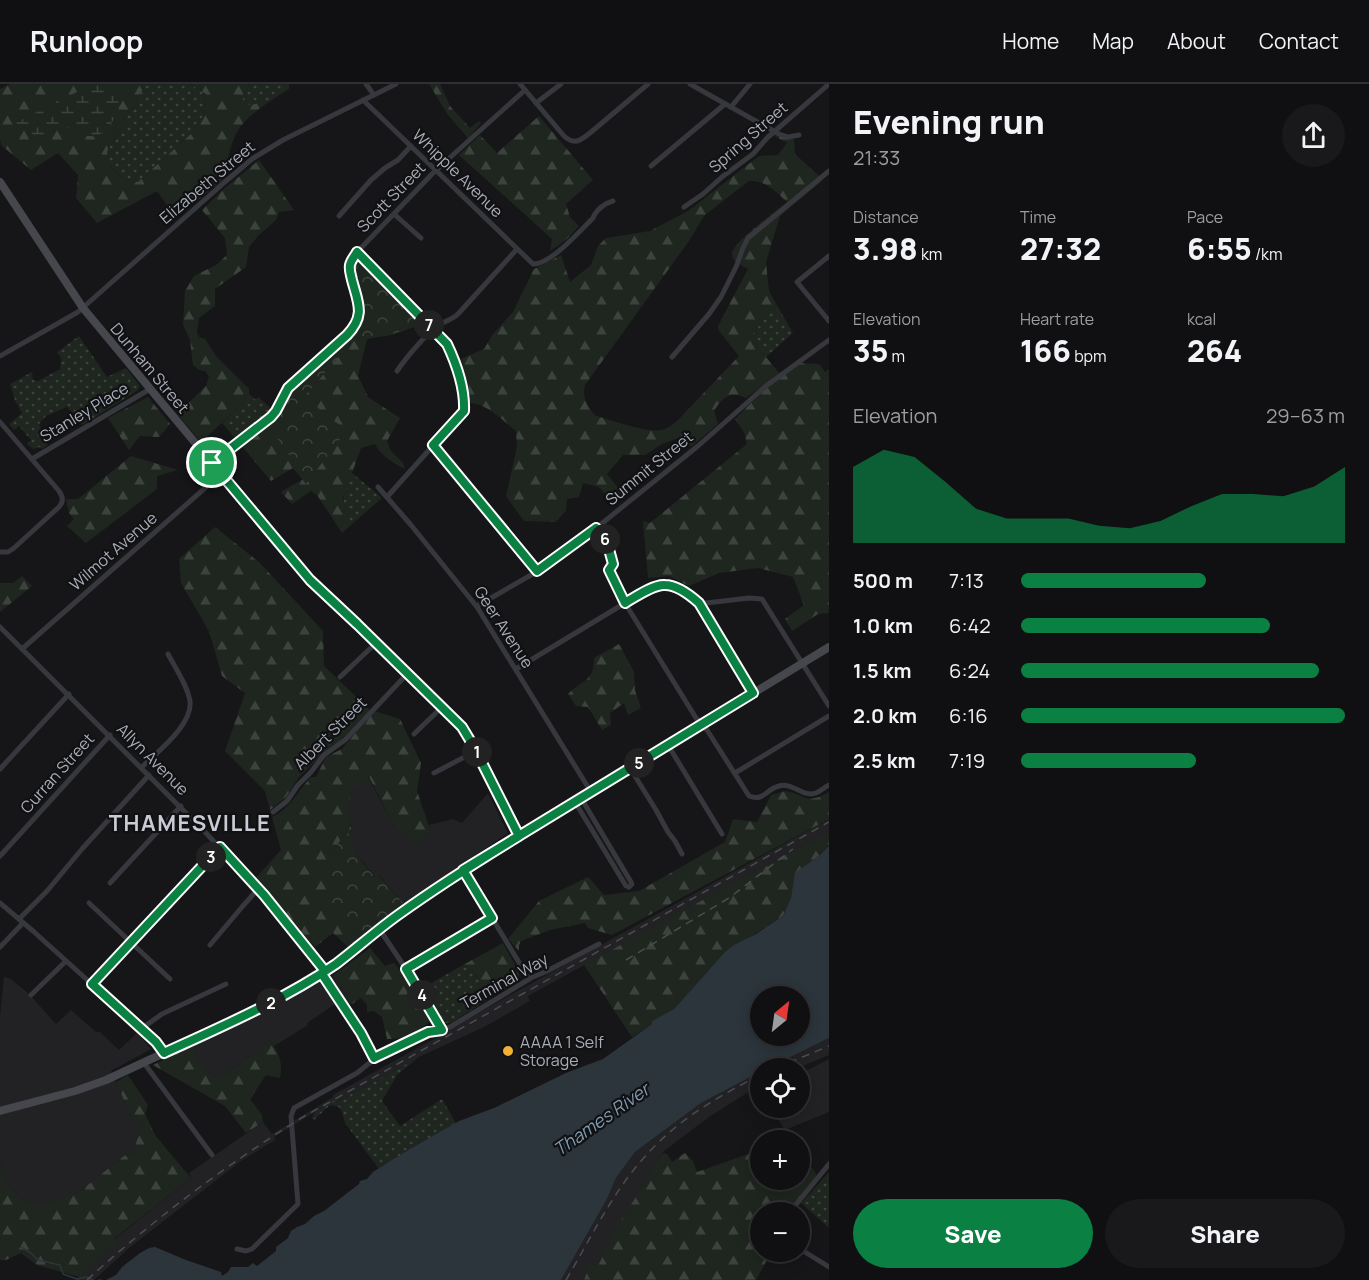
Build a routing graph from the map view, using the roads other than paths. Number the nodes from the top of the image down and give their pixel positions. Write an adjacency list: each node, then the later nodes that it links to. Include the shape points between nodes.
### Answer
1 (366, 84): 10 (street)
2 (396, 84): 10 (street, Elizabeth Street)
3 (520, 84): 9 (street)
4 (561, 84): 12 (street)
5 (648, 84): 12 (street, via 579,140 570,141 564,136)
6 (690, 84): 13 (street)
7 (750, 84): 14 (street)
8 (829, 84): 15 (street, Spring Street)
9 (525, 90): 12 (street); 19 (street, Scott Street)
10 (374, 95): 11 (street, Elizabeth Street)
11 (363, 100): 17 (street, Whipple Avenue); 30 (street, Elizabeth Street, via 283,140 248,163)
12 (536, 103)
13 (725, 104): 14 (street); 18 (street)
14 (731, 107): 15 (street)
15 (775, 132): 16 (street); 23 (street, Spring Street)
16 (799, 135)
17 (411, 146): 19 (street, Whipple Avenue); 25 (street, via 371,180)
18 (651, 166)
19 (436, 170): 24 (street, Scott Street); 27 (street, Whipple Avenue)
20 (829, 171): 35 (street, via 750,237 721,297)
21 (0, 182): 30 (main road, Dunham Street)
22 (613, 201): 27 (street, Whipple Avenue, via 565,246 540,263 530,262)
23 (684, 207)
24 (394, 214): 26 (street); 28 (street, Scott Street)
25 (339, 216)
26 (421, 238)
27 (517, 249): 32 (street, via 457,315)
28 (357, 252): 32 (street); 41 (street, via 350,266 359,305 353,328 288,388 271,417)
29 (829, 256): 31 (street, via 797,282)
30 (82, 308): 34 (street, Elizabeth Street); 37 (main road, Dunham Street)
31 (829, 321)
32 (434, 330): 36 (street); 39 (street, via 455,359 464,411)
33 (829, 340): 45 (street, Summit Street, via 766,386)
34 (0, 356)
35 (672, 357)
36 (397, 371)
37 (150, 389): 40 (street, Stanley Place); 41 (main road, Dunham Street)
38 (0, 422): 40 (street)
39 (433, 445): 44 (street); 47 (street)
40 (32, 459): 46 (street, via 62,495 62,503 12,550)
41 (212, 463): 42 (main road, Dunham Street)
42 (221, 474): 52 (main road, Dunham Street, via 310,580); 54 (street, Wilmot Avenue)
43 (378, 487): 44 (street, Geer Avenue)
44 (387, 497): 50 (street, Geer Avenue)
45 (596, 528): 47 (street, Summit Street); 48 (street, via 607,542 613,564 609,570)
46 (0, 552)
47 (537, 571): 50 (street, Summit Street)
48 (625, 603): 49 (street, via 664,584); 57 (street); 65 (street)
49 (699, 603): 56 (street, via 762,599); 60 (street)
50 (477, 606): 57 (street, Geer Avenue)
51 (0, 627): 54 (street, Allyn Avenue)
52 (376, 643): 58 (main road, Dunham Street); 59 (street)
53 (829, 647): 56 (main road)
54 (22, 649): 61 (street, Allyn Avenue)
55 (168, 654): 70 (street, via 187,692 189,711 177,732)
56 (802, 663): 60 (main road); 62 (street)
57 (516, 669): 77 (street, Geer Avenue)
58 (407, 674): 63 (main road, Dunham Street); 80 (street, Albert Street, via 345,740 324,755 287,801)
59 (339, 676)
60 (753, 693): 65 (main road)
61 (69, 694): 67 (street, Allyn Avenue); 72 (street)
62 (829, 706)
63 (442, 707): 66 (street); 69 (main road, Dunham Street, via 465,731)
64 (829, 716): 73 (street)
65 (701, 724): 68 (main road); 73 (street)
66 (414, 734)
67 (110, 735): 70 (street, Allyn Avenue); 85 (street, Curran Street)
68 (668, 745): 71 (main road); 81 (street)
69 (476, 751): 74 (street); 82 (main road, Dunham Street)
70 (141, 767): 75 (street, Allyn Avenue)
71 (630, 768): 77 (main road); 84 (street)
72 (0, 769)
73 (735, 773): 76 (street, via 748,796 754,798 781,785 814,794)
74 (434, 774)
75 (149, 775): 79 (street, Allyn Avenue); 93 (street)
76 (829, 785)
77 (591, 792): 78 (main road)
78 (578, 800): 82 (main road); 88 (street, via 631,882)
79 (181, 806): 83 (street, Allyn Avenue); 87 (street)
80 (273, 812)
81 (722, 834)
82 (519, 836): 86 (main road)
83 (220, 847): 89 (street, Allyn Avenue); 95 (street)
84 (682, 854)
85 (0, 856)
86 (463, 870): 92 (street); 94 (main road)
87 (110, 883)
88 (630, 887)
89 (258, 890): 97 (street); 101 (street, Allyn Avenue)
90 (0, 903): 93 (street)
91 (89, 903): 95 (street)
92 (492, 918): 100 (street); 103 (street)
93 (21, 921): 98 (street); 99 (street)
94 (380, 930): 100 (street); 101 (main road)
95 (131, 942): 102 (street); 104 (street)
96 (599, 944): 103 (street, Terminal Way)
97 (210, 945)
98 (0, 947)
99 (66, 961): 104 (street); 106 (street)
100 (406, 969): 108 (street)
101 (324, 972): 109 (main road, via 269,1004); 110 (street, Allyn Avenue)
102 (170, 979)
103 (529, 979): 108 (street, Terminal Way)
104 (92, 984): 107 (street)
105 (226, 984): 107 (street, via 162,1014)
106 (31, 995)
107 (141, 1029): 109 (street)
108 (442, 1030): 110 (street, Terminal Way, via 428,1032)
109 (164, 1053): 111 (main road)
110 (374, 1058): 116 (street, Terminal Way, via 357,1073 292,1110 298,1204 252,1249)
111 (144, 1063): 112 (main road, via 81,1089); 113 (street)
112 (0, 1111)
113 (212, 1155)
114 (829, 1164): 115 (street)
115 (798, 1202)
116 (237, 1249)
117 (810, 1255): 119 (street)
118 (829, 1258): 119 (street)
119 (827, 1265)

